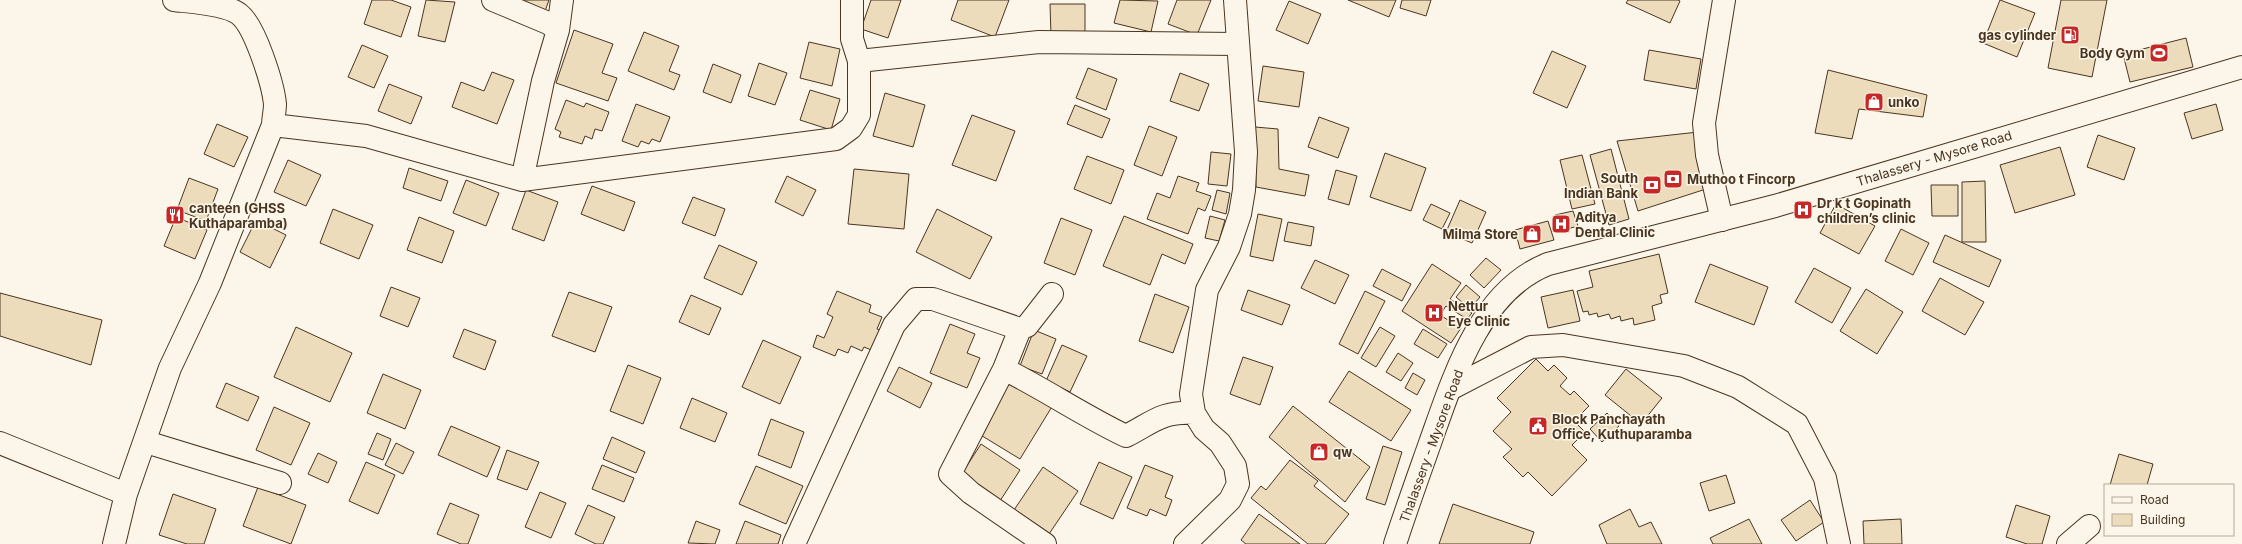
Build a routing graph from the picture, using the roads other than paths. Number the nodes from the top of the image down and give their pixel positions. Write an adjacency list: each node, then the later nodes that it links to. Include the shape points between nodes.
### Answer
1 (174, 0): 7 (street, via 218,7)
2 (493, 0): 8 (street, via 548,23)
3 (562, 0): 8 (street)
4 (852, 0): 10 (street, via 852,38)
5 (1235, 0): 9 (street)
6 (1724, 0): 14 (street, via 1704,123 1706,154)
7 (239, 7): 12 (street, via 255,37 271,86 275,104)
8 (558, 30): 13 (street, via 543,81)
9 (1237, 44): 10 (street, via 1039,42); 19 (street, via 1246,152 1244,190 1240,214 1229,247 1207,290 1191,394)
10 (859, 61): 13 (street, via 859,115 851,128 836,139)
11 (2242, 67): 14 (street, Thalassery - Mysore Road)
12 (273, 125): 13 (street, via 366,136); 20 (street, via 210,283 170,368)
13 (522, 180)
14 (1722, 220): 18 (street, Thalassery - Mysore Road, via 1534,269 1490,310 1478,329)
15 (1052, 294): 16 (street, via 1027,326)
16 (1020, 329): 17 (street); 26 (street, via 932,299 916,299 894,325)
17 (1004, 369): 19 (street, via 1126,436 1155,418 1178,412); 27 (street, via 950,474 971,493)
18 (1450, 389): 29 (street, Thalassery - Mysore Road); 30 (street, via 1531,347 1563,345 1684,366 1738,387 1797,424 1825,478)
19 (1194, 413): 28 (street, via 1204,429 1220,443 1236,466 1238,484 1230,500)
20 (146, 442): 22 (street); 23 (street)
21 (0, 443): 23 (street)
22 (280, 482)
23 (126, 494): 25 (street)
24 (2088, 526): 31 (street)
25 (114, 544)
26 (794, 544)
27 (1045, 544)
28 (1185, 544)
29 (1395, 544)
30 (1839, 544)
31 (2068, 544)

